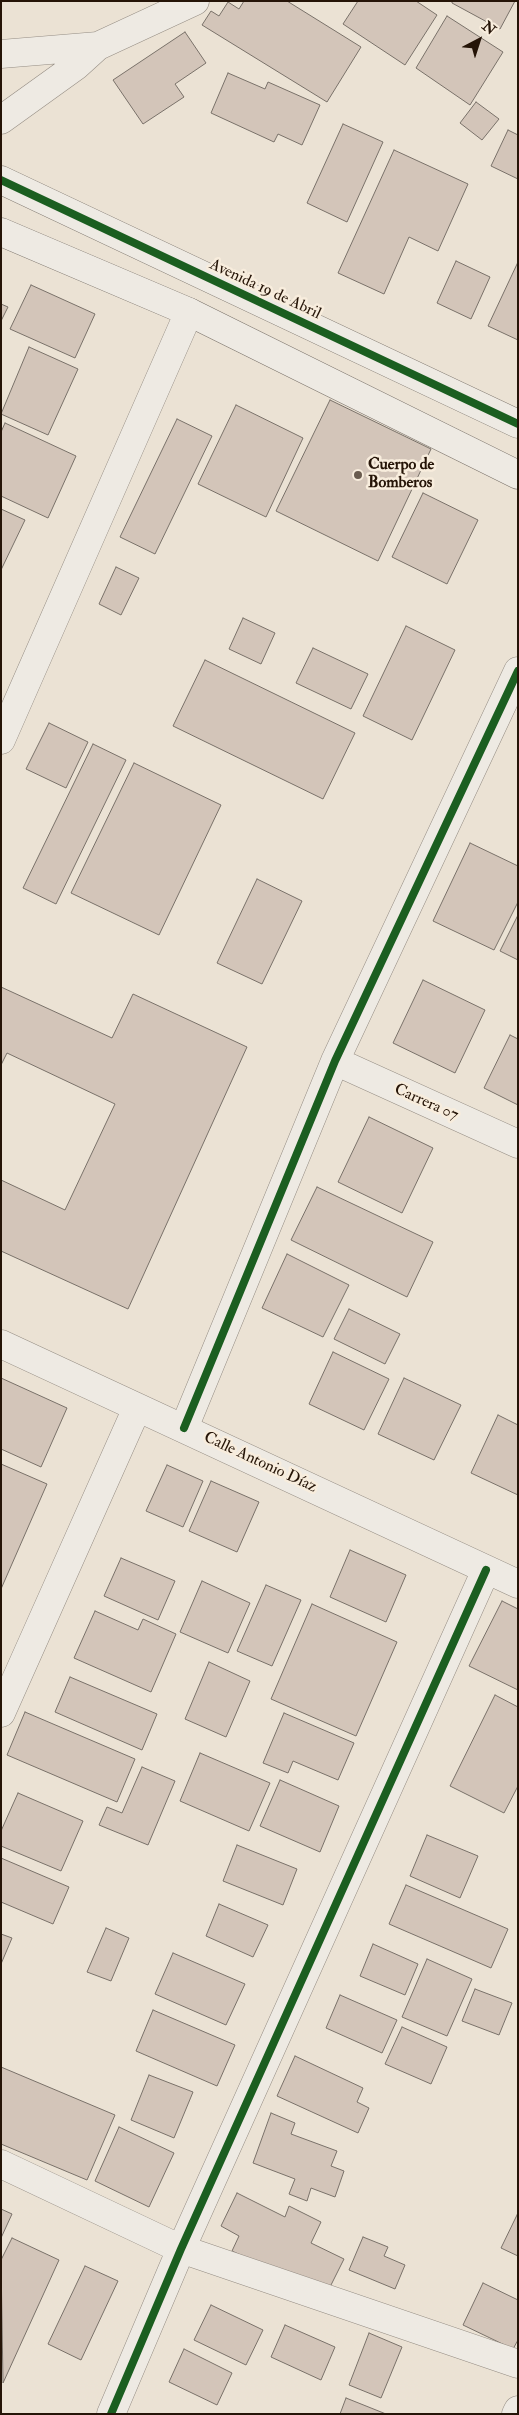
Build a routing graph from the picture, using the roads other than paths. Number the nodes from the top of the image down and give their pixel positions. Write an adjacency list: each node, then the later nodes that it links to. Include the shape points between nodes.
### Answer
1 (195, 1): 2 (street)
2 (98, 46): 3 (street); 4 (street, via 76,66)
3 (1, 54)
4 (1, 120)
5 (1, 180): 8 (street, Avenida 19 de Abril)
6 (1, 232): 7 (street)
7 (189, 312): 9 (street); 11 (street)
8 (518, 424)
9 (518, 475)
10 (518, 672): 12 (street)
11 (1, 740)
12 (335, 1061): 13 (street, Carrera 07); 16 (street)
13 (518, 1144)
14 (1, 1344): 15 (street, Calle Antonio Díaz)
15 (137, 1408): 16 (street, Calle Antonio Díaz); 19 (street)
16 (184, 1428): 17 (street, Calle Antonio Díaz)
17 (486, 1570): 18 (street, Calle Antonio Díaz); 21 (street)
18 (518, 1584)
19 (1, 1713)
20 (1, 2164): 21 (street)
21 (181, 2249): 22 (street); 24 (street)
22 (518, 2364)
23 (518, 2410): 25 (street)
24 (111, 2414)
25 (516, 2414)

